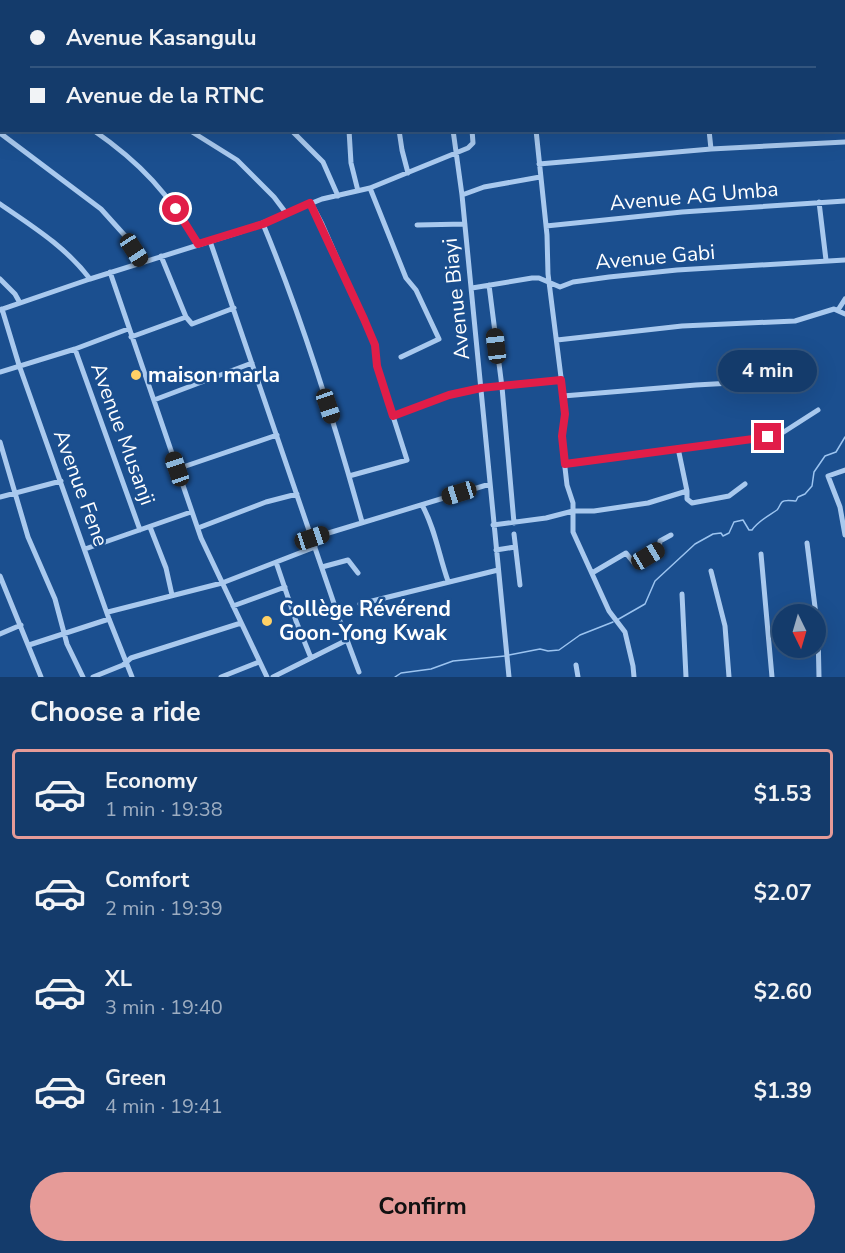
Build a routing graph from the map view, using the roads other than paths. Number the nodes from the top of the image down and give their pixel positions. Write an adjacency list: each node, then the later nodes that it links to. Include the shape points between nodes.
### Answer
1 (96, 132): 31 (street, via 155,181)
2 (192, 132): 25 (street, via 237,160)
3 (293, 132): 19 (street, via 323,162)
4 (349, 132): 18 (street)
5 (399, 132): 15 (street)
6 (453, 132): 13 (street, Avenue Biayi)
7 (472, 132): 13 (street, via 471,145)
8 (536, 132): 14 (street)
9 (709, 132): 12 (street)
10 (0, 133): 35 (street, via 102,209)
11 (845, 142): 12 (street)
12 (711, 149): 14 (street)
13 (457, 153): 15 (street); 20 (street, Avenue Biayi)
14 (539, 164): 16 (street)
15 (408, 173): 17 (street)
16 (540, 177): 20 (street); 29 (street)
17 (370, 188): 18 (street); 53 (street, via 406,278 416,290 439,339)
18 (358, 191): 19 (street)
19 (338, 195): 23 (street)
20 (462, 195): 27 (street, Avenue Biayi)
21 (845, 201): 22 (street, Avenue AG Umba)
22 (819, 202): 29 (street, Avenue AG Umba); 33 (street)
23 (310, 203): 25 (street); 64 (street, via 375,345 377,366)
24 (0, 204): 38 (street, via 42,233)
25 (286, 213): 26 (street)
26 (263, 224): 30 (street); 71 (street, via 296,311)
27 (465, 224): 28 (street); 41 (street, Avenue Biayi)
28 (417, 225)
29 (546, 226): 39 (street)
30 (210, 241): 31 (street); 44 (street)
31 (198, 244): 32 (street)
32 (161, 256): 35 (street); 48 (street)
33 (826, 260): 34 (street, Avenue Gabi); 39 (street, Avenue Gabi, via 643,274 560,286)
34 (845, 260)
35 (142, 262): 36 (street)
36 (110, 272): 38 (street); 49 (street)
37 (0, 279): 43 (street)
38 (90, 279): 43 (street)
39 (549, 282): 40 (street, Avenue Gabi, via 532,278); 51 (street)
40 (489, 285): 41 (street, Avenue Gabi); 59 (street)
41 (472, 288): 60 (street, Avenue Biayi)
42 (845, 299): 46 (street)
43 (20, 303): 45 (street)
44 (234, 308): 48 (street, via 192,324); 54 (street)
45 (1, 310): 55 (street, Avenue Fene)
46 (838, 310): 47 (street); 51 (street, via 795,321 682,326)
47 (845, 314)
48 (186, 317): 50 (street)
49 (128, 328): 50 (street); 52 (street)
50 (131, 337): 62 (street)
51 (557, 340): 58 (street)
52 (75, 349): 55 (street); 88 (street, Avenue Musanji)
53 (401, 357)
54 (252, 363): 62 (street); 65 (street)
55 (19, 365): 56 (street); 72 (street, Avenue Fene)
56 (0, 372)
57 (796, 376): 61 (street)
58 (561, 380): 59 (street); 61 (street)
59 (502, 387): 60 (street); 84 (street)
60 (481, 388): 64 (street, via 439,398); 73 (street, Avenue Biayi)
61 (563, 396): 68 (street)
62 (154, 400): 69 (street)
63 (818, 410): 67 (street, via 779,435)
64 (393, 416): 71 (street, via 406,461)
65 (277, 435): 69 (street); 77 (street)
66 (0, 442): 76 (street)
67 (678, 448): 68 (street); 75 (street)
68 (565, 464): 82 (street)
69 (177, 469): 81 (street)
70 (845, 470): 80 (street, via 828,476)
71 (349, 476): 83 (street)
72 (61, 480): 76 (street); 96 (street, Avenue Fene)
73 (490, 484): 79 (street); 85 (street, Avenue Biayi)
74 (745, 484): 75 (street, via 729,496 701,502 689,502)
75 (687, 491): 82 (street, via 648,503)
76 (16, 492): 78 (street); 117 (street, via 28,537)
77 (297, 494): 87 (street); 92 (street)
78 (0, 497)
79 (422, 505): 83 (street); 106 (street)
80 (842, 506): 91 (street)
81 (191, 512): 86 (street); 87 (street)
82 (573, 512): 84 (street); 104 (street, via 573,532)
83 (362, 522): 92 (street)
84 (514, 523): 85 (street)
85 (493, 525): 97 (street, Avenue Biayi)
86 (150, 527): 88 (street); 111 (street)
87 (198, 528): 107 (street)
88 (140, 530): 96 (street)
89 (514, 534): 95 (street)
90 (671, 535): 104 (street, via 660,541 659,549 636,563 626,553)
91 (845, 535)
92 (312, 538): 94 (street)
93 (807, 543): 139 (street, via 818,631)
94 (315, 547): 99 (street); 100 (street)
95 (515, 547): 97 (street); 108 (street)
96 (85, 549): 114 (street, Avenue Fene)
97 (496, 550): 101 (street, Avenue Biayi)
98 (761, 554): 138 (street)
99 (276, 561): 107 (street); 109 (street)
100 (322, 567): 103 (street, via 348,560); 119 (street)
101 (498, 570): 106 (street); 133 (street, Avenue Biayi)
102 (711, 571): 137 (street, via 725,626)
103 (358, 573)
104 (592, 573): 135 (street, via 609,611 626,632)
105 (0, 579): 116 (street)
106 (448, 581): 112 (street)
107 (222, 583): 111 (street); 113 (street)
108 (520, 585)
109 (285, 587): 113 (street); 121 (street)
110 (682, 594): 136 (street)
111 (172, 595): 114 (street)
112 (360, 604)
113 (233, 606): 115 (street)
114 (108, 615): 117 (street); 122 (street, Avenue Fene)
115 (241, 623): 122 (street); 123 (street)
116 (21, 626): 118 (street); 120 (street)
117 (65, 633): 120 (street); 127 (street)
118 (0, 634)
119 (347, 640): 121 (street); 125 (street)
120 (29, 645): 126 (street)
121 (311, 658): 132 (street)
122 (127, 661): 128 (street); 129 (street, Avenue Fene)
123 (259, 662): 130 (street); 131 (street)
124 (576, 665): 134 (street)
125 (359, 672)
126 (41, 677)
127 (82, 677)
128 (93, 677)
129 (132, 677)
130 (221, 677)
131 (267, 677)
132 (273, 677)
133 (509, 677)
134 (578, 677)
135 (634, 677)
136 (686, 677)
137 (729, 677)
138 (772, 677)
139 (819, 677)

